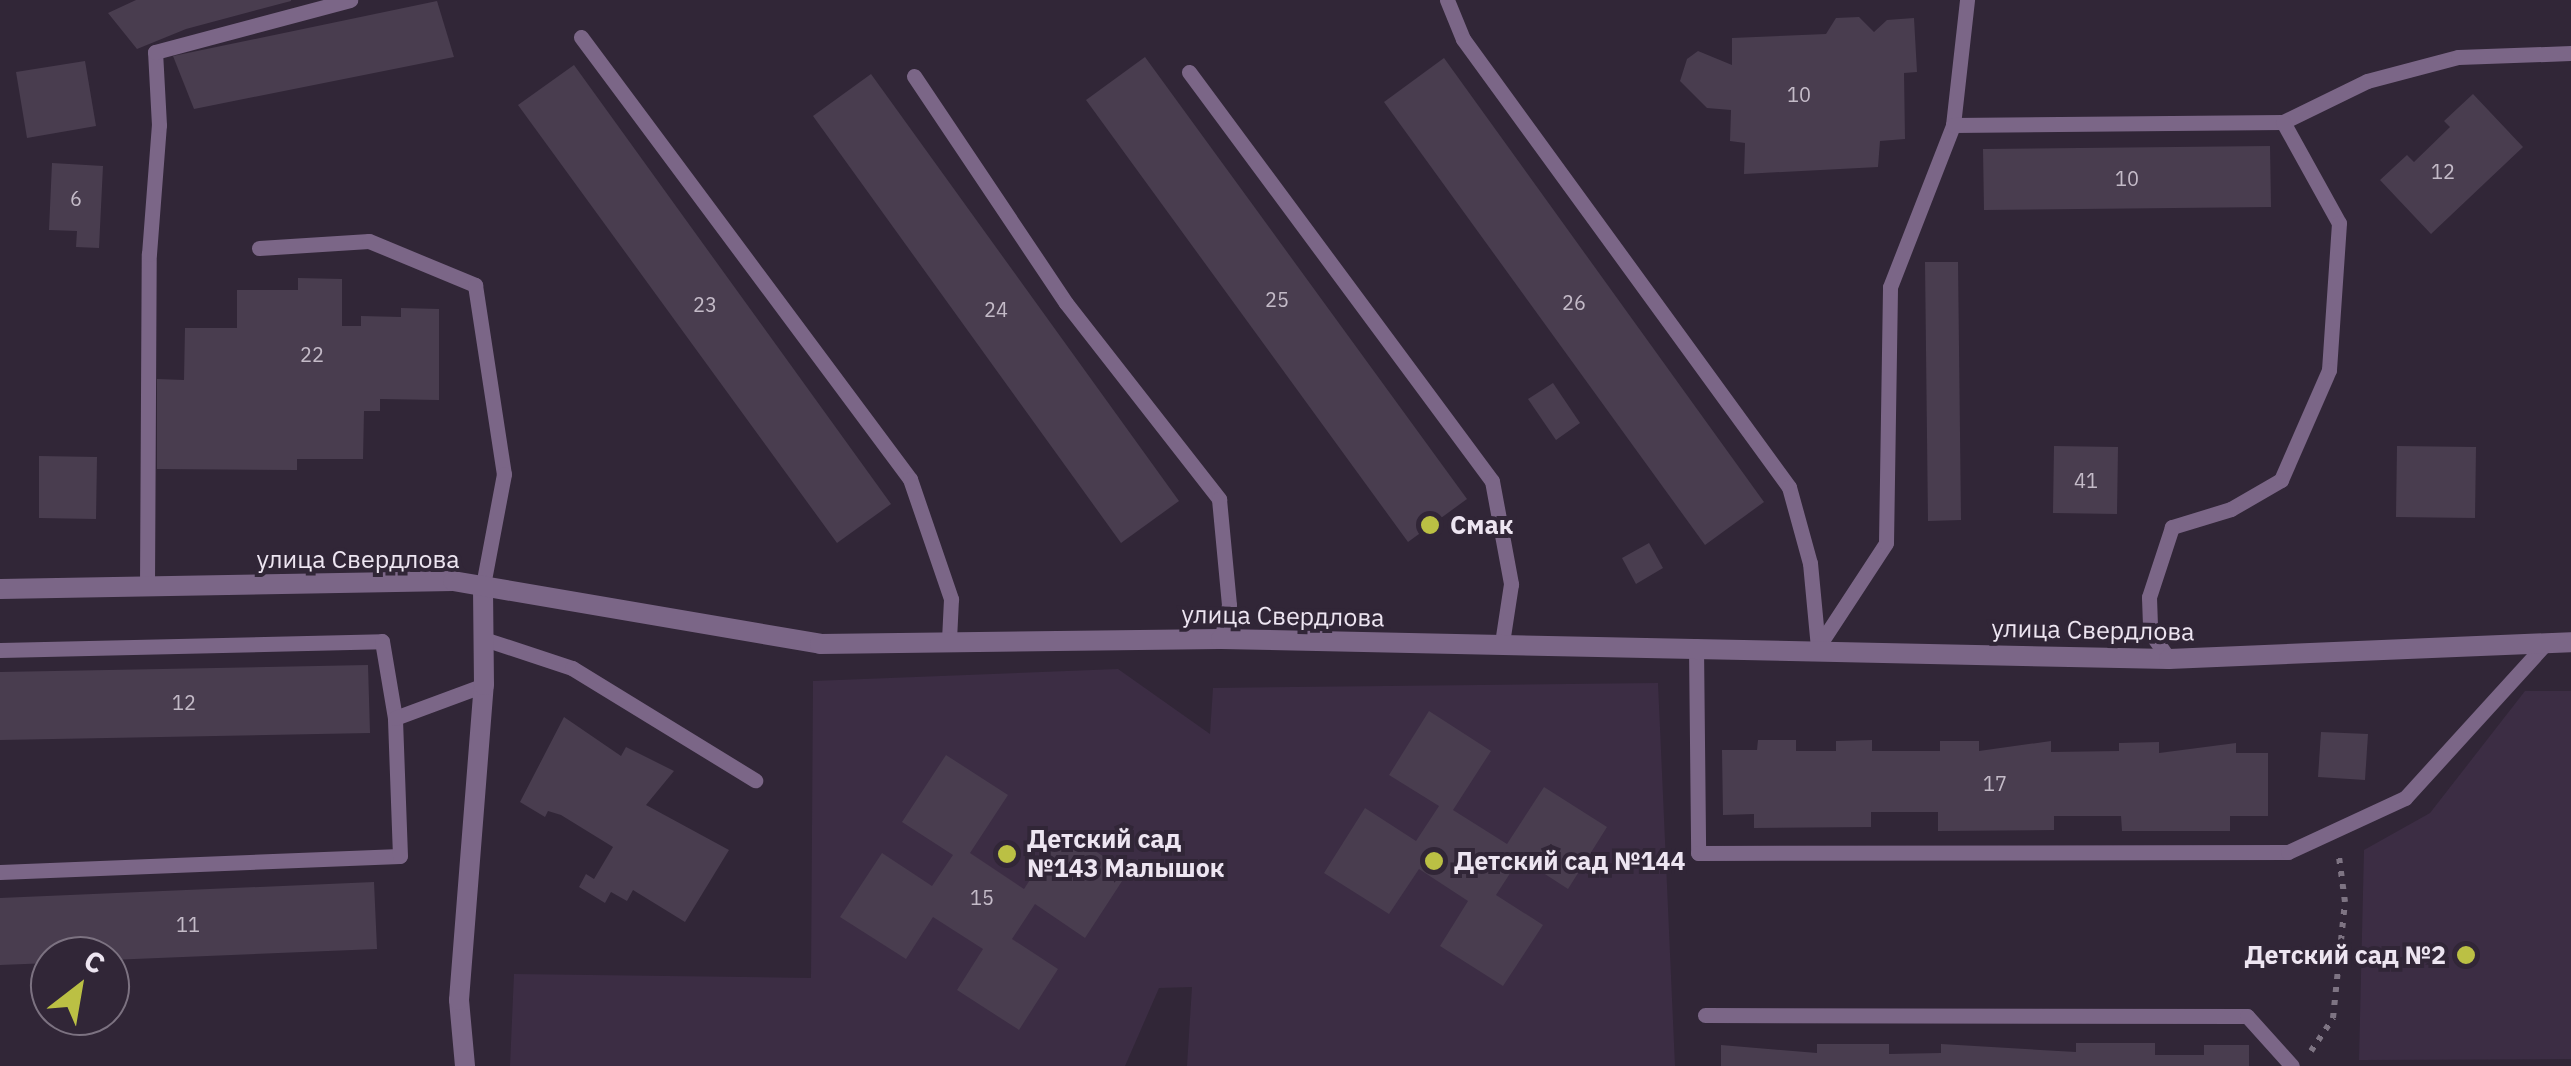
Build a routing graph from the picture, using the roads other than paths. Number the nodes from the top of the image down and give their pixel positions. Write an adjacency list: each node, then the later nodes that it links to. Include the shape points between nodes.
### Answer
1 (350, 0): 11 (lane, via 155,52 160,124 150,254)
2 (1446, 0): 21 (lane, via 1464,39 1788,487 1810,563)
3 (1968, 0): 9 (lane)
4 (582, 36): 16 (lane, via 910,478 951,598)
5 (2571, 54): 8 (lane, via 2458,57 2367,81)
6 (1189, 72): 18 (lane, via 1492,481 1512,584)
7 (914, 76): 15 (lane, via 1066,302 1219,499 1229,605)
8 (2284, 122): 9 (lane); 23 (lane, via 2339,223 2329,370 2281,480 2232,509 2172,528 2149,597 2150,632)
9 (1953, 125): 21 (lane, via 1890,287 1886,543)
10 (258, 248): 12 (lane, via 368,240 475,285 504,474)
11 (147, 586): 12 (street, улица Свердлова); 13 (street, улица Свердлова)
12 (483, 586): 14 (street); 16 (street, улица Свердлова, via 820,644)
13 (0, 589)
14 (484, 639): 24 (street); 26 (lane, via 572,668)
15 (1221, 639): 16 (street, улица Свердлова); 18 (street, улица Свердлова)
16 (949, 640)
17 (2571, 642): 19 (street, улица Свердлова)
18 (1502, 643): 20 (street, улица Свердлова)
19 (2546, 643): 20 (lane, via 2406,798 2288,852 1698,853); 23 (street, улица Свердлова)
20 (1696, 646): 21 (street, улица Свердлова)
21 (1818, 647): 23 (street, улица Свердлова)
22 (0, 650): 25 (lane, via 382,640)
23 (2169, 659)
24 (484, 686): 25 (lane); 29 (street, via 459,1000)
25 (395, 718): 27 (lane, via 400,856)
26 (755, 780)
27 (0, 872)
28 (1705, 1015): 30 (lane, via 2246,1016)
29 (465, 1066)
30 (2292, 1066)

